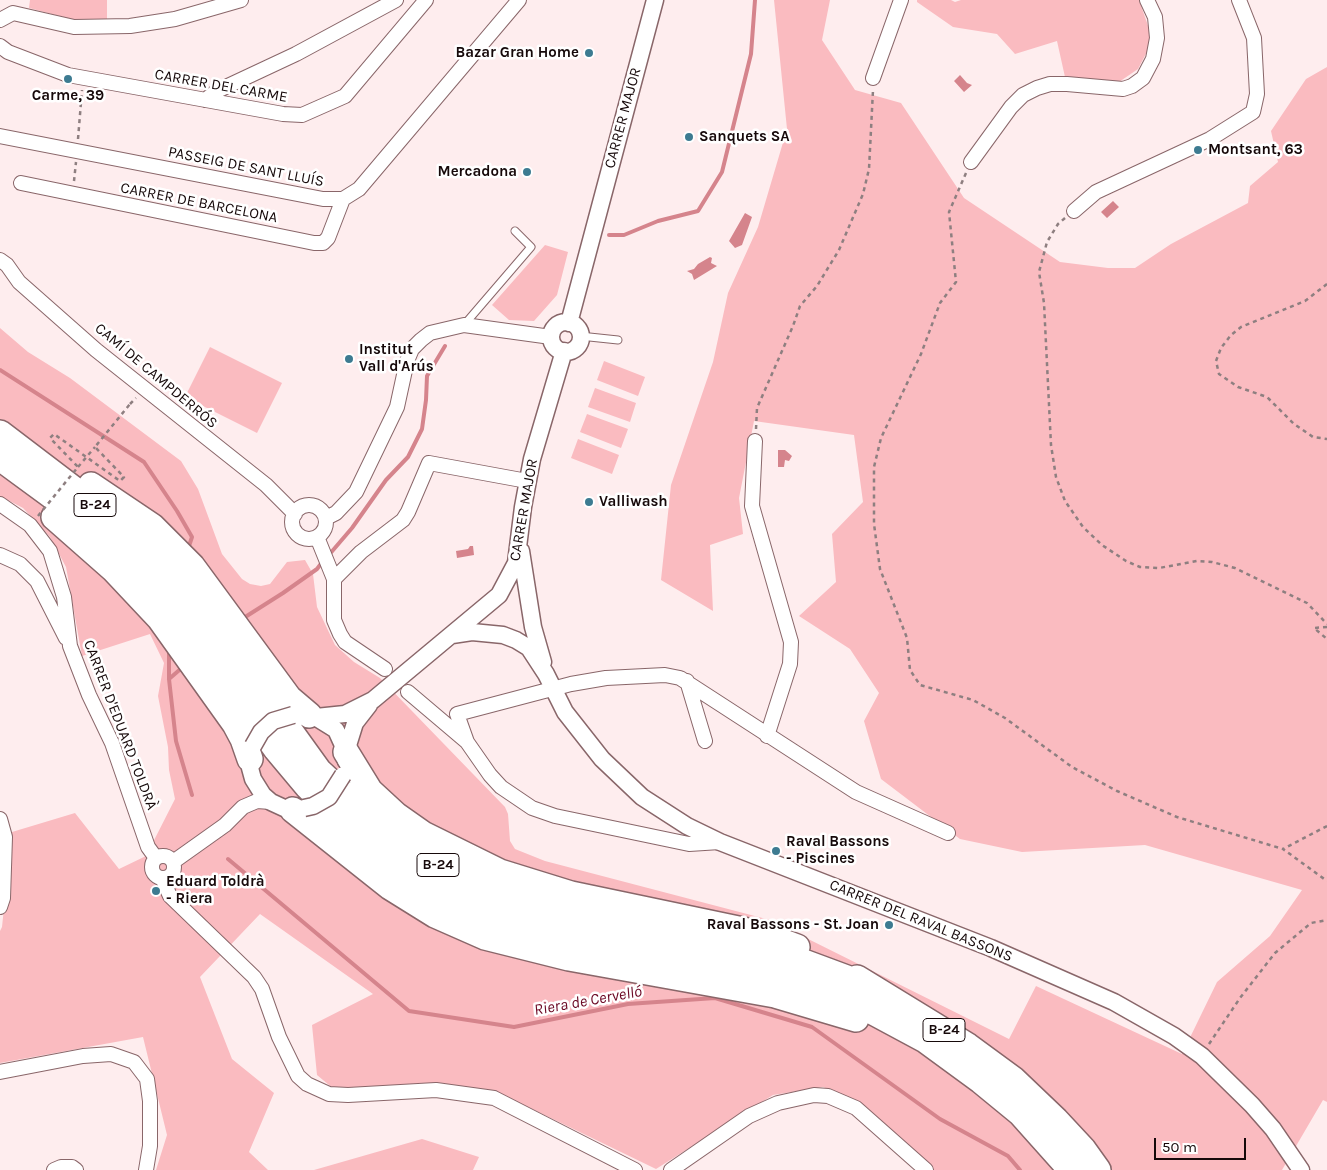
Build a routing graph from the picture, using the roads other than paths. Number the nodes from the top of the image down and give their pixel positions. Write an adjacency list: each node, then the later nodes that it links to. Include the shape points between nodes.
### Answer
1 (241, 0): 9 (street, via 175,19 130,26 74,27 13,13)
2 (396, 0): 12 (street, via 296,54 217,90)
3 (426, 0): 12 (street, CARRER DEL CARME, via 345,96 302,115)
4 (519, 0): 16 (street, via 359,189)
5 (655, 0): 20 (street, CARRER MAJOR)
6 (901, 0): 11 (street)
7 (1147, 0): 14 (street, via 1157,38 1153,59 1143,78 1123,88 1067,84 1037,88 1011,107)
8 (1239, 0): 17 (street, via 1254,38 1257,94 1253,112 1210,139 1096,192)
9 (0, 20)
10 (0, 46): 12 (street, CARRER DEL CARME, via 68,75)
11 (873, 78)
12 (205, 100)
13 (0, 136): 16 (street, PASSEIG DE SANT LLUÍS, via 323,199)
14 (970, 162)
15 (21, 183): 16 (street, CARRER DE BARCELONA, via 314,243 323,243 328,238)
16 (343, 199)
17 (1074, 211)
18 (515, 231): 21 (lane, via 531,247)
19 (0, 260): 32 (street, CAMÍ DE CAMPDERRÓS, via 19,282 96,350 266,485)
20 (569, 323): 22 (street, via 577,327); 23 (street, via 555,326)
21 (464, 325): 23 (street); 33 (street, via 430,333 412,349 397,407 356,492 336,513)
22 (580, 336): 24 (lane); 25 (street, via 573,350)
23 (551, 337): 25 (street, via 554,347)
24 (618, 340)
25 (564, 351): 30 (street, CARRER MAJOR)
26 (0, 434): 28 (highway, B-24)
27 (755, 441): 46 (street, via 752,506 790,642 790,664)
28 (10, 453): 45 (highway, via 95,487 152,526 192,566 289,698); 60 (highway, B-24, via 149,550 196,600 319,771 362,813 410,850 510,899 801,961); 61 (highway, B-24, via 129,560 180,613 276,749 307,786 357,835 395,865 442,893 535,930 749,972 827,991)
29 (0, 472): 49 (highway, via 112,569 160,620 235,724)
30 (527, 481): 35 (street, CARRER MAJOR); 37 (street, via 429,463 403,520)
31 (0, 504): 39 (street, CARRER D'EDUARD TOLDRÀ, via 30,525 50,551 64,597)
32 (295, 514): 33 (street, via 302,507 314,506); 34 (street, via 293,524 300,536)
33 (326, 518): 34 (street)
34 (319, 542): 37 (street)
35 (520, 544): 38 (street, CARRER MAJOR, via 511,576 500,595); 41 (street, via 533,627)
36 (0, 555): 39 (street, via 20,564 37,581)
37 (332, 576): 40 (street, via 334,620 340,634 345,642)
38 (452, 635): 41 (street, via 482,632 510,637 529,648); 44 (street, CARRER MAJOR)
39 (70, 646): 56 (street, CARRER D'EDUARD TOLDRÀ, via 115,752 148,847)
40 (385, 669)
41 (549, 681): 42 (street, via 664,675); 48 (street, via 457,714); 55 (street, CARRER DEL RAVAL BASSONS, via 565,712 620,778 666,814)
42 (687, 681): 46 (street); 47 (street)
43 (408, 692): 48 (street)
44 (373, 700): 45 (street, CARRER MAJOR, via 345,714); 50 (street, CARRER MAJOR, via 355,723)
45 (306, 716): 49 (street, bridge, via 273,721 261,732); 50 (street, via 336,730)
46 (767, 736): 54 (street, via 856,792)
47 (705, 741)
48 (467, 742): 55 (street, via 490,775 513,797 532,808 555,816 689,844)
49 (252, 761): 51 (street, via 263,795); 52 (street)
50 (345, 763): 51 (street, bridge, via 329,796 313,806); 60 (highway, via 396,816 423,834 500,872 571,894 762,934 823,958)
51 (289, 807): 52 (street, via 261,801 250,803); 61 (highway, via 390,887 435,915 486,937 569,958 775,994)
52 (236, 813): 57 (street)
53 (0, 819): 59 (street, via 5,837)
54 (948, 833)
55 (720, 842): 71 (street, CARRER DEL RAVAL BASSONS, via 991,948 1139,1015 1202,1056 1273,1129)
56 (156, 858): 57 (street, via 164,856); 58 (street, via 152,871)
57 (173, 862): 58 (street, via 172,874)
58 (162, 878): 66 (street, via 170,896 254,977 298,1076 307,1084 330,1094 423,1089 494,1098)
59 (0, 907)
60 (871, 987): 70 (highway, B-24, via 960,1040 1013,1079)
61 (925, 1040): 69 (highway, B-24, via 1020,1113)
62 (0, 1072): 65 (street, via 83,1056 111,1054 134,1062 147,1079 150,1101 150,1146)
63 (54, 1170): 64 (street, via 72,1167)
64 (76, 1170)
65 (146, 1170)
66 (635, 1170)
67 (671, 1170): 68 (street, via 749,1116 778,1103 814,1095 828,1096 856,1108)
68 (926, 1170)
69 (1071, 1170)
70 (1098, 1170)
71 (1300, 1170)

